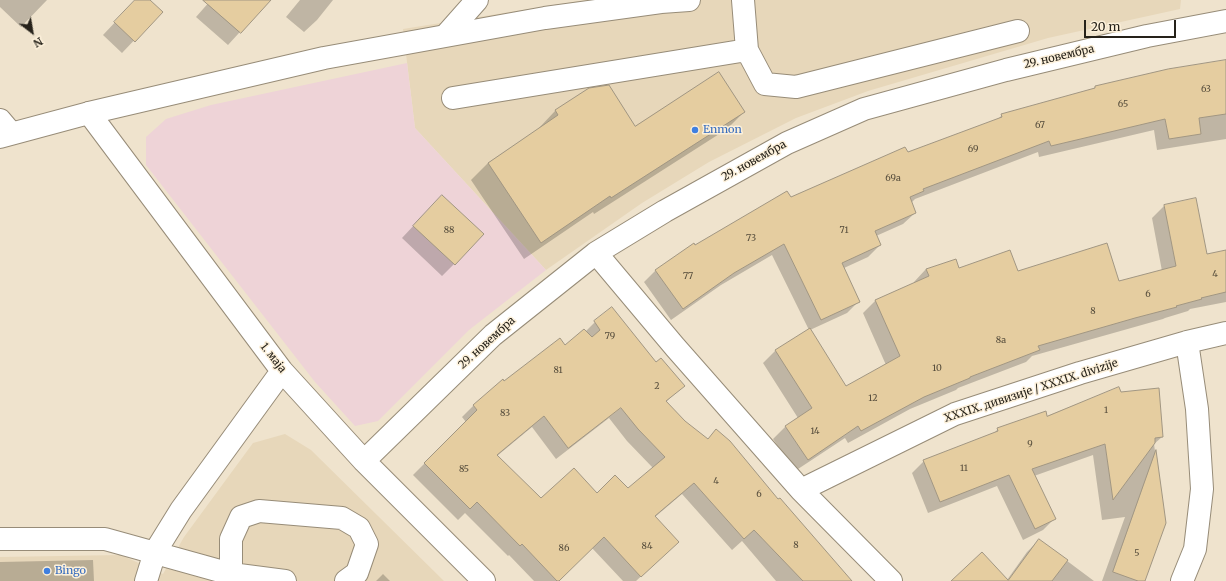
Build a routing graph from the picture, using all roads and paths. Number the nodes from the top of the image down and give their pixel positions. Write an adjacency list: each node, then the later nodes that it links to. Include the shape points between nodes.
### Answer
1 (477, 0): 6 (street)
2 (689, 0): 6 (street, via 545,18)
3 (743, 0): 7 (street)
4 (1226, 21): 11 (street, 29. новембра, via 1147,36 1021,66 864,109 787,143)
5 (1018, 31): 7 (street, via 796,87 764,84)
6 (446, 35): 9 (street, via 324,58)
7 (747, 50): 8 (street)
8 (453, 98)
9 (89, 113): 10 (street); 14 (street, 1. маја)
10 (4, 130)
11 (596, 253): 15 (street, 29. новембра, via 493,335); 16 (street)
12 (1226, 333): 13 (street, XXXIX. дивизије / XXXIX. divizije)
13 (1187, 342): 16 (street, XXXIX. дивизије / XXXIX. divizije, via 1080,373 955,414); 25 (street, via 1197,409 1202,489 1195,549)
14 (282, 371): 15 (street, 1. маја); 18 (street, via 181,510)
15 (364, 462): 23 (street, 1. маја)
16 (801, 490): 24 (street)
17 (0, 539): 18 (street, via 106,539)
18 (155, 552): 19 (street); 20 (street)
19 (231, 574): 21 (street); 22 (street, via 231,539 241,517 259,511 342,518 359,528 367,544 357,573)
20 (146, 581)
21 (285, 581)
22 (346, 581)
23 (484, 581)
24 (890, 581)
25 (1182, 581)

